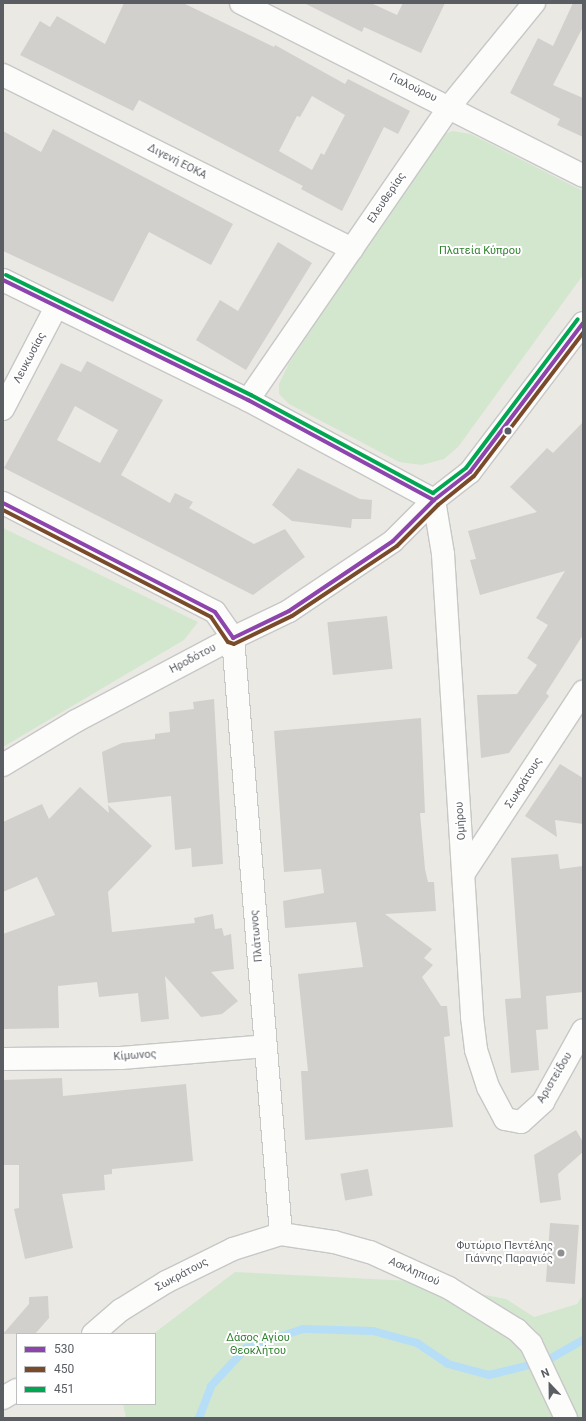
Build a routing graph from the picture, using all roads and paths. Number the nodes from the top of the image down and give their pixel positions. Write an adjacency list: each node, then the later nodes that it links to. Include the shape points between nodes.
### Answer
1 (241, 3): 4 (street, Γιαλούρου)
2 (534, 3): 4 (street, Ελευθερίας)
3 (3, 75): 6 (street, Διγενή ΕΟΚΑ)
4 (450, 106): 5 (street, Γιαλούρου); 6 (street, Ελευθερίας)
5 (583, 176)
6 (352, 249): 10 (street, Ελευθερίας)
7 (3, 280): 8 (street)
8 (56, 307): 10 (street); 11 (street, Λευκωσίας)
9 (583, 323): 12 (street, Ηροδότου, via 470,472)
10 (248, 400): 12 (street)
11 (3, 409)
12 (434, 500): 14 (street, Ηροδότου, via 381,549 290,611); 17 (street, Ομήρου, via 443,554)
13 (3, 503): 14 (street, via 214,612)
14 (233, 638): 16 (street, Ηροδότου, via 76,721); 19 (street, Πλάτωνος)
15 (583, 692): 17 (street, Σωκράτους)
16 (3, 765)
17 (464, 873): 21 (street, Ομήρου, via 476,1050 496,1108 504,1119)
18 (583, 1030): 21 (street, Αριστείδου, via 543,1102)
19 (266, 1046): 20 (street, Κίμωνος, via 121,1058); 22 (street, Πλάτωνος)
20 (3, 1059)
21 (521, 1122)
22 (282, 1234): 23 (street, Σωκράτους, via 233,1249 166,1282 121,1310); 26 (street, Ασκληπιού, via 334,1242 370,1252 449,1288 499,1317 531,1344)
23 (94, 1333)
24 (16, 1391): 25 (street)
25 (3, 1398)
26 (566, 1417)

